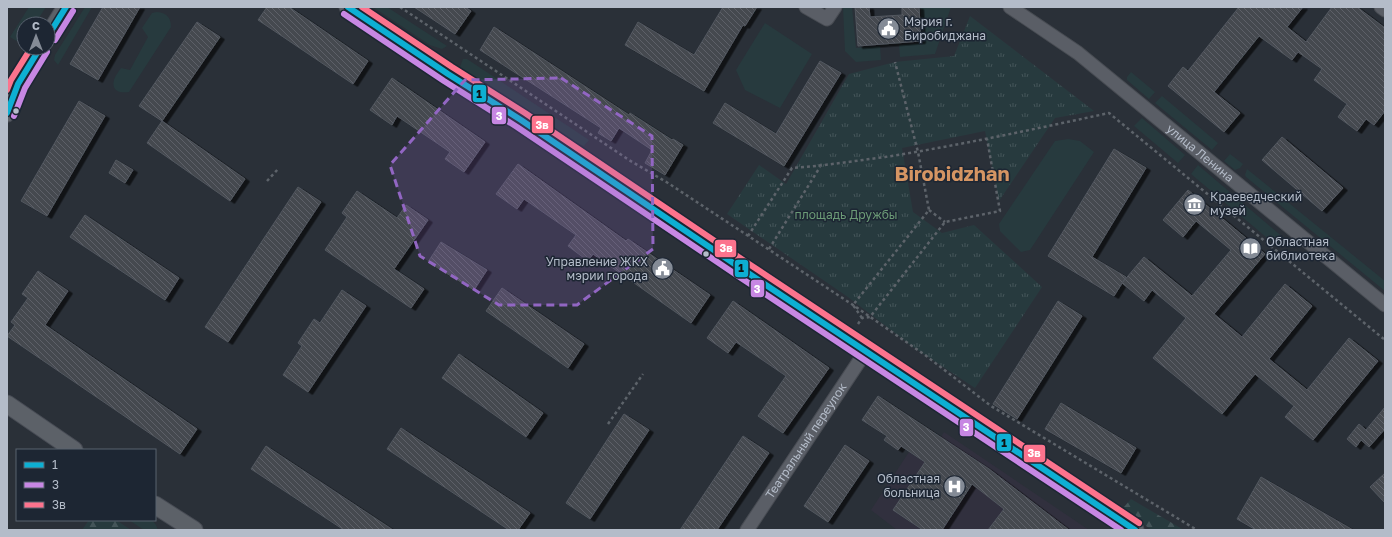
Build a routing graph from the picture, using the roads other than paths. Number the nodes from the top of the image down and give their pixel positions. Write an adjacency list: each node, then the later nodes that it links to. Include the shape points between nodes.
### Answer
1 (66, 7): 8 (main road)
2 (348, 7): 14 (main road)
3 (806, 7): 4 (street, via 827,19)
4 (835, 7)
5 (1010, 7): 13 (street, улица Ленина, via 1078,54)
6 (1381, 7): 7 (street)
7 (1385, 10)
8 (56, 23)
9 (35, 56): 10 (main road)
10 (18, 84): 11 (main road); 12 (main road)
11 (7, 96)
12 (7, 113)
13 (1385, 305)
14 (866, 351): 19 (street, Театральный переулок); 20 (main road)
15 (12, 406): 16 (main road)
16 (73, 449)
17 (156, 505): 18 (main road)
18 (194, 530)
19 (747, 530)
20 (1135, 530)

